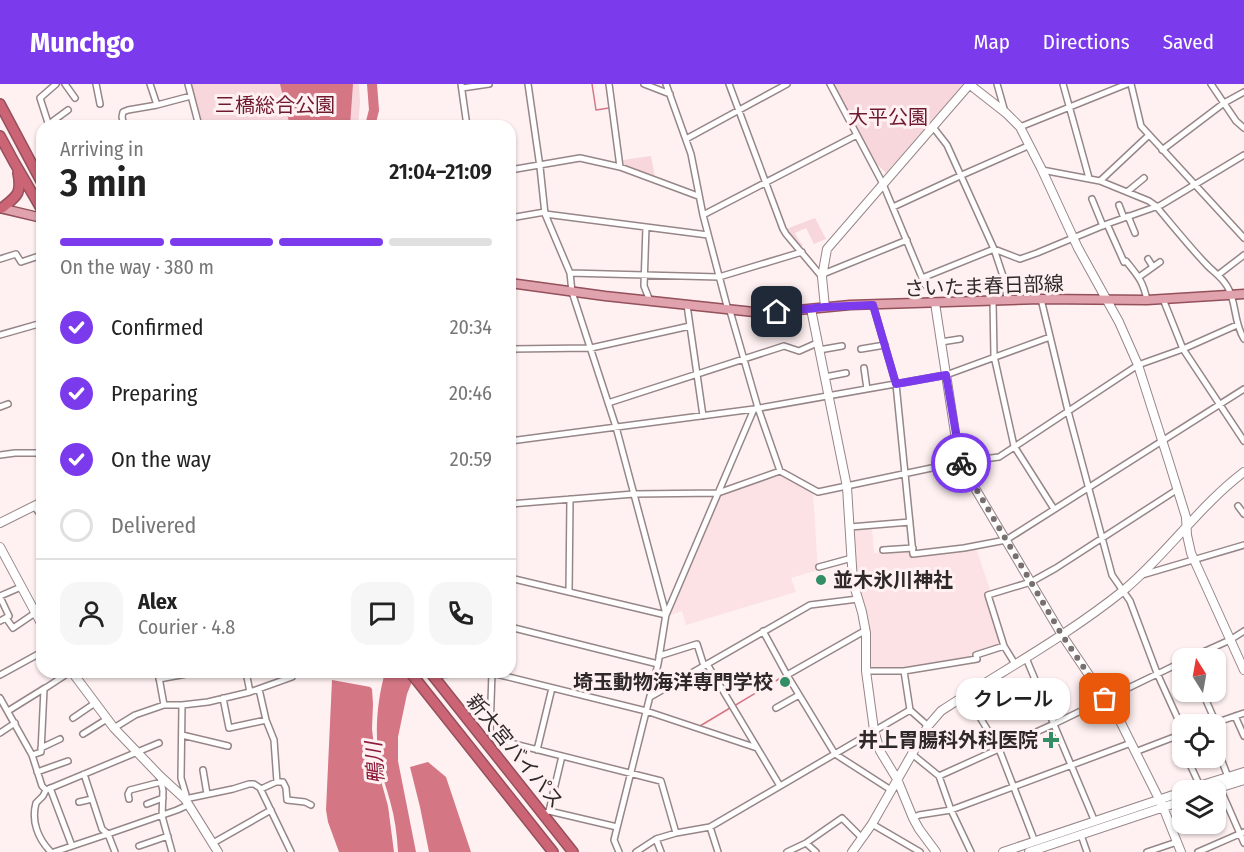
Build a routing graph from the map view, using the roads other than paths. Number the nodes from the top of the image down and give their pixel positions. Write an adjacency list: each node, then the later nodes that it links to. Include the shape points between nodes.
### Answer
1 (56, 84): 32 (street, via 40,98)
2 (65, 84): 23 (street)
3 (96, 84): 26 (street)
4 (150, 84): 27 (street)
5 (188, 84): 22 (street)
6 (489, 84): 19 (street)
7 (528, 84): 48 (street)
8 (609, 84): 49 (street)
9 (644, 84): 21 (street)
10 (666, 84): 21 (street)
11 (729, 84): 30 (street)
12 (787, 84): 30 (street)
13 (830, 84): 40 (street)
14 (970, 84): 31 (street); 37 (street)
15 (997, 84): 31 (street)
16 (1063, 84): 28 (street)
17 (1129, 84): 28 (street); 41 (street, via 1141,126)
18 (1211, 84): 24 (street)
19 (462, 86): 36 (street)
20 (1244, 92): 24 (street)
21 (670, 94): 43 (street)
22 (191, 96): 27 (street); 35 (street)
23 (75, 98)
24 (1224, 103): 39 (street); 45 (street)
25 (0, 104): 52 (highway)
26 (100, 104)
27 (157, 105): 34 (street, via 123,112)
28 (1070, 106): 38 (street); 54 (street)
29 (68, 110): 33 (street)
30 (739, 110): 43 (street); 57 (street)
31 (1006, 113): 38 (street)
32 (47, 120)
33 (55, 120)
34 (123, 120)
35 (197, 120)
36 (466, 120)
37 (933, 127): 53 (street); 58 (street)
38 (1020, 127): 44 (street)
39 (1244, 128)
40 (857, 135): 57 (street); 58 (street)
41 (1149, 135): 45 (street); 56 (street)
42 (0, 136): 47 (highway)
43 (686, 139): 61 (street)
44 (1030, 145): 51 (street); 53 (street)
45 (1162, 150): 59 (street)
46 (1244, 155): 59 (street)
47 (14, 162): 63 (highway); 67 (highway, via 19,191)
48 (540, 166): 49 (street, via 580,158); 50 (street); 68 (street)
49 (620, 167): 61 (street)
50 (516, 169)
51 (1042, 170): 54 (street); 77 (street)
52 (36, 172)
53 (962, 175): 66 (street); 80 (street)
54 (1089, 178): 56 (street)
55 (1144, 178): 60 (street)
56 (1101, 181): 60 (street)
57 (765, 182): 69 (street); 81 (street, via 786,234)
58 (883, 184): 66 (street); 89 (street, via 827,249)
59 (1196, 185): 65 (street); 78 (street)
60 (1127, 192): 65 (street)
61 (699, 196): 69 (street)
62 (1092, 199): 73 (street)
63 (36, 200)
64 (1119, 205): 72 (street)
65 (1156, 206): 72 (street); 90 (street)
66 (893, 207): 79 (street)
67 (1, 209): 70 (main road)
68 (545, 213): 71 (street); 74 (street); 88 (street)
69 (703, 215): 76 (street)
70 (36, 217)
71 (516, 217)
72 (1126, 217): 73 (street); 75 (street)
73 (1105, 225): 77 (street); 93 (street, via 1124,262)
74 (646, 227): 76 (street); 91 (street)
75 (1135, 233)
76 (708, 235): 92 (street)
77 (1073, 238): 80 (street, via 1020,259); 103 (street)
78 (1244, 238)
79 (907, 240): 89 (street); 94 (street)
80 (994, 249): 94 (street); 102 (street)
81 (802, 252): 89 (street); 92 (street)
82 (1244, 255): 90 (street)
83 (36, 257): 84 (street, via 21,262 16,254)
84 (0, 259)
85 (1148, 259): 87 (street)
86 (1160, 262): 87 (street)
87 (1153, 267): 93 (street)
88 (570, 273): 91 (street); 97 (street)
89 (823, 275): 110 (street)
90 (1218, 275): 98 (street)
91 (644, 276): 92 (street); 105 (street)
92 (719, 277): 112 (street)
93 (1139, 277): 104 (street)
94 (922, 278): 96 (street)
95 (516, 284): 97 (main road, さいたま春日部線)
96 (925, 285)
97 (572, 292): 105 (main road, さいたま春日部線); 124 (street)
98 (1231, 294): 99 (main road, さいたま春日部線); 101 (main road, さいたま春日部線); 114 (street)
99 (1244, 294)
100 (1041, 299): 102 (main road, さいたま春日部線); 103 (main road, さいたま春日部線); 117 (street)
101 (1163, 299): 104 (main road, さいたま春日部線); 127 (street)
102 (1007, 300): 106 (main road, さいたま春日部線)
103 (1107, 300): 104 (main road, さいたま春日部線); 130 (street)
104 (1148, 300)
105 (650, 301): 108 (main road, さいたま春日部線)
106 (993, 301): 107 (main road, さいたま春日部線); 128 (street)
107 (935, 303): 109 (main road, さいたま春日部線); 120 (street)
108 (687, 305): 112 (main road, さいたま春日部線); 115 (street)
109 (873, 305): 110 (main road, さいたま春日部線); 121 (street)
110 (825, 307): 111 (main road, さいたま春日部線)
111 (811, 309): 112 (main road, さいたま春日部線); 122 (street)
112 (729, 310): 129 (street)
113 (36, 325): 116 (street)
114 (1237, 325): 119 (street); 127 (street)
115 (690, 327): 124 (street); 133 (street)
116 (0, 335)
117 (1050, 337): 128 (street); 145 (street)
118 (960, 339): 120 (street)
119 (1244, 339)
120 (941, 342): 134 (street)
121 (885, 345): 126 (street); 136 (street)
122 (818, 346): 123 (street); 129 (street, via 799,351 784,346); 135 (street)
123 (842, 346)
124 (591, 348): 125 (street); 140 (street)
125 (516, 349)
126 (861, 349)
127 (1183, 349): 130 (street); 142 (street)
128 (994, 356): 134 (street); 151 (street)
129 (744, 360): 133 (street); 144 (street)
130 (1138, 365): 145 (street); 149 (street)
131 (864, 368): 137 (street)
132 (846, 373): 135 (street)
133 (697, 375): 140 (street); 146 (street)
134 (946, 375): 136 (street); 154 (street)
135 (825, 377): 139 (street)
136 (896, 384): 137 (street); 157 (street)
137 (867, 389): 139 (street)
138 (1244, 389): 142 (street)
139 (829, 396): 144 (street); 158 (street)
140 (608, 403): 147 (street)
141 (8, 404): 143 (street)
142 (1220, 405): 149 (street); 150 (street)
143 (0, 407)
144 (756, 409): 146 (street); 155 (street); 162 (street)
145 (1068, 411): 151 (street); 159 (street)
146 (703, 416): 147 (street)
147 (616, 427): 148 (street); 161 (street)
148 (516, 440)
149 (1162, 441): 159 (street); 160 (street)
150 (1244, 441)
151 (1014, 446): 154 (street, via 999,457); 167 (street)
152 (36, 453): 153 (street)
153 (0, 455)
154 (960, 462): 157 (street); 174 (street)
155 (780, 471): 158 (street, via 818,492); 162 (street)
156 (1244, 472): 171 (street)
157 (905, 473): 158 (street); 169 (street)
158 (847, 487): 172 (street)
159 (1089, 488): 167 (street); 173 (street)
160 (1178, 489): 171 (street); 173 (street)
161 (634, 494): 162 (street); 163 (street); 191 (street)
162 (718, 494): 191 (street)
163 (570, 499): 164 (street); 187 (street)
164 (516, 504)
165 (36, 505): 170 (street)
166 (1238, 506): 168 (street)
167 (1054, 509): 174 (street)
168 (1244, 514)
169 (910, 522): 172 (street); 177 (street)
170 (0, 523)
171 (1187, 525): 180 (street); 182 (street)
172 (849, 527): 179 (street)
173 (1101, 537): 184 (street); 186 (street, via 1112,574)
174 (1006, 540): 177 (street, via 913,554); 184 (street)
175 (1244, 545): 180 (street)
176 (0, 547): 185 (street)
177 (913, 548): 178 (street)
178 (884, 550)
179 (852, 558): 181 (street); 189 (street)
180 (1194, 560): 182 (street); 199 (street)
181 (819, 567)
182 (1140, 575): 186 (street)
183 (516, 579): 187 (street)
184 (1031, 582): 198 (street); 200 (street, via 988,595)
185 (21, 587): 188 (street); 190 (street)
186 (1124, 590): 198 (street); 212 (street)
187 (569, 592): 191 (street)
188 (0, 597): 192 (street, via 9,616)
189 (858, 598): 195 (street); 196 (street, via 810,605)
190 (35, 613): 192 (street, via 13,628)
191 (666, 615): 203 (street)
192 (6, 618): 193 (street)
193 (0, 621)
194 (516, 628): 205 (street)
195 (866, 630): 210 (street); 214 (street)
196 (763, 631): 207 (street); 214 (street)
197 (1244, 631): 199 (street)
198 (1062, 635): 204 (street); 233 (street)
199 (1230, 640): 201 (street); 209 (street)
200 (1004, 646): 206 (street); 211 (street, via 976,655 976,659)
201 (1212, 648)
202 (36, 655): 213 (street)
203 (659, 656): 205 (street); 207 (street, via 697,644)
204 (1026, 658): 206 (street); 249 (street)
205 (658, 664): 230 (street)
206 (1015, 664): 228 (street)
207 (705, 665): 230 (street); 263 (street)
208 (1172, 667): 212 (street)
209 (1244, 670)
210 (866, 671): 211 (street); 252 (street)
211 (904, 671): 238 (street)
212 (1157, 674): 233 (street); 242 (street)
213 (0, 675)
214 (787, 675): 229 (street)
215 (61, 678): 224 (street)
216 (76, 678): 234 (street)
217 (247, 678): 227 (street)
218 (289, 678): 226 (street)
219 (415, 678): 336 (highway, 新大宮バイパス)
220 (434, 678): 309 (highway, 新大宮バイパス)
221 (492, 678): 265 (street, via 490,732 495,739)
222 (514, 678): 225 (street)
223 (159, 679): 235 (street)
224 (46, 687): 239 (street); 262 (street)
225 (552, 688): 240 (street); 265 (street)
226 (259, 689): 227 (street); 247 (street)
227 (250, 692): 232 (street)
228 (966, 694): 250 (street, via 941,711); 264 (street)
229 (799, 695): 237 (street); 268 (street)
230 (650, 697): 240 (street)
231 (0, 698): 239 (street)
232 (223, 698): 236 (street); 247 (street, via 229,728)
233 (1105, 699): 249 (street); 260 (street)
234 (95, 703): 244 (street); 245 (street)
235 (164, 705): 236 (street); 251 (street, via 135,715)
236 (182, 705): 255 (street)
237 (776, 708)
238 (910, 710): 250 (street); 252 (street)
239 (8, 711): 248 (street)
240 (646, 711): 263 (street); 278 (street)
241 (1244, 713): 243 (street)
242 (1176, 714)
243 (1235, 716): 246 (street); 256 (street)
244 (73, 718)
245 (106, 719): 251 (street); 254 (street)
246 (1226, 719)
247 (266, 720): 286 (street, via 274,740)
248 (15, 723): 253 (street); 270 (street)
249 (1054, 724): 264 (street); 273 (street)
250 (928, 726): 269 (street)
251 (114, 728): 266 (street)
252 (874, 730): 268 (street); 283 (street, via 880,751)
253 (0, 733)
254 (83, 734)
255 (182, 735): 261 (street); 301 (street, via 181,778)
256 (1244, 736)
257 (1172, 738): 267 (street)
258 (60, 739): 262 (street)
259 (159, 743): 266 (street)
260 (1131, 743): 267 (street); 273 (street)
261 (228, 746)
262 (41, 748): 270 (street, via 41,752)
263 (757, 748): 287 (street)
264 (999, 749): 280 (street); 289 (street)
265 (537, 750): 271 (street)
266 (136, 752): 279 (street); 282 (street)
267 (1135, 753): 304 (street)
268 (835, 754): 287 (street); 292 (street)
269 (912, 754): 280 (street); 283 (street)
270 (32, 755): 276 (street)
271 (562, 756): 278 (street); 309 (street)
272 (68, 761): 276 (street)
273 (1071, 766): 289 (street); 312 (street)
274 (1225, 768): 281 (street)
275 (203, 770): 293 (street)
276 (37, 772): 290 (street, via 42,786)
277 (1244, 772): 281 (street)
278 (630, 773): 314 (street); 316 (street, via 661,781)
279 (84, 774): 290 (street); 296 (street)
280 (939, 776): 308 (street)
281 (1228, 777): 284 (street)
282 (160, 779): 294 (street); 297 (street, via 130,790); 301 (street)
283 (897, 779): 292 (street); 299 (street)
284 (1219, 780)
285 (1244, 780): 288 (street)
286 (277, 782): 291 (street); 305 (street, via 285,784 287,800)
287 (780, 786): 315 (street)
288 (1226, 786)
289 (1013, 787): 308 (street); 329 (street)
290 (48, 789): 327 (street); 331 (street, via 36,802 34,815 42,842)
291 (261, 789): 293 (street, via 249,784); 307 (street)
292 (891, 790): 298 (street)
293 (207, 794): 301 (street)
294 (163, 798): 303 (street); 310 (street)
295 (1172, 798): 304 (street)
296 (92, 799): 300 (street); 318 (street, via 102,829)
297 (129, 799)
298 (885, 800): 299 (street, via 899,796); 313 (street)
299 (906, 801): 311 (street)
300 (79, 802)
301 (186, 802): 310 (street); 324 (street)
302 (1172, 802): 304 (street)
303 (147, 804)
304 (1161, 804): 312 (street); 319 (street); 323 (street)
305 (311, 805)
306 (1226, 806): 317 (street)
307 (271, 810): 324 (street); 335 (street)
308 (951, 810): 311 (street); 346 (street)
309 (546, 813): 314 (street); 337 (highway, 新大宮バイパス)
310 (162, 816): 318 (street); 320 (street)
311 (913, 818): 330 (street)
312 (1095, 822): 329 (street)
313 (872, 824): 321 (street); 345 (street)
314 (617, 827): 338 (street, via 614,840)
315 (710, 827): 316 (street); 341 (street)
316 (676, 833): 322 (street)
317 (1242, 833): 326 (street); 351 (street)
318 (108, 834): 327 (street); 332 (street)
319 (1081, 835): 329 (street); 348 (street)
320 (168, 836): 328 (street); 333 (street)
321 (862, 838): 325 (street, via 842,818); 344 (street)
322 (656, 839): 339 (street); 340 (street)
323 (1177, 842): 349 (street); 350 (street)
324 (213, 843): 334 (street)
325 (806, 843): 342 (street); 343 (street)
326 (1244, 843)
327 (72, 846): 331 (street)
328 (139, 846)
329 (1035, 849): 347 (street)
330 (934, 851)
331 (53, 852)
332 (115, 852)
333 (171, 852)
334 (218, 852)
335 (291, 852)
336 (553, 852)
337 (573, 852)
338 (619, 852)
339 (636, 852)
340 (661, 852)
341 (718, 852)
342 (787, 852)
343 (816, 852)
344 (852, 852)
345 (920, 852)
346 (971, 852)
347 (1004, 852)
348 (1087, 852)
349 (1147, 852)
350 (1181, 852)
351 (1198, 852)

